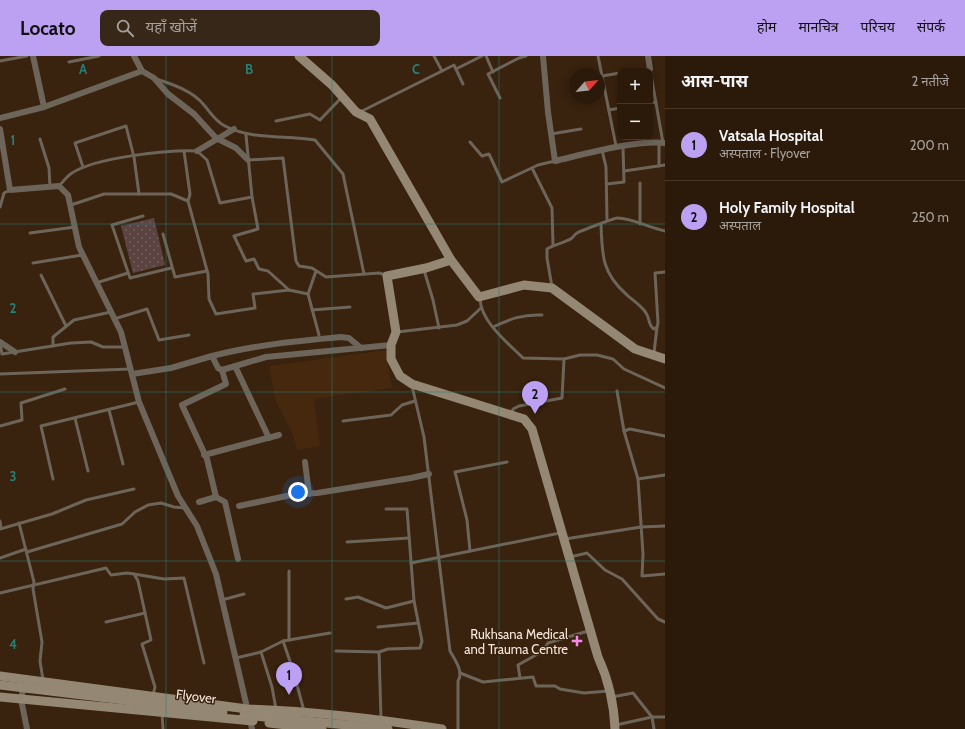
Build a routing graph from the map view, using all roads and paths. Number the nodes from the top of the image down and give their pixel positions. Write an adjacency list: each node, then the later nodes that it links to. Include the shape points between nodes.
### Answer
1 (27, 56): 13 (lane)
2 (33, 56): 31 (street)
3 (99, 56): 14 (lane)
4 (134, 56): 18 (street)
5 (299, 56): 27 (main road)
6 (434, 56): 19 (lane)
7 (482, 56): 17 (lane)
8 (486, 56): 20 (lane)
9 (526, 56): 20 (lane)
10 (544, 56): 40 (street)
11 (598, 56): 15 (lane)
12 (648, 56): 16 (street)
13 (0, 61)
14 (69, 62)
15 (600, 68)
16 (650, 68)
17 (456, 69): 19 (lane, via 454,65); 24 (lane)
18 (142, 71): 23 (street); 31 (street)
19 (442, 71): 34 (lane)
20 (493, 72): 28 (lane, via 488,74)
21 (617, 74): 22 (lane)
22 (605, 76)
23 (154, 78): 38 (lane, via 191,95 204,104 212,116); 42 (street)
24 (463, 84)
25 (653, 86): 30 (lane)
26 (605, 91): 33 (lane)
27 (342, 96): 34 (main road); 36 (lane, via 320,120 310,114)
28 (500, 98)
29 (653, 102): 30 (lane)
30 (656, 102): 45 (lane)
31 (44, 107): 35 (street)
32 (617, 109): 33 (lane)
33 (609, 110): 46 (lane)
34 (358, 113): 78 (main road, via 370,118)
35 (0, 118)
36 (276, 121)
37 (0, 129): 62 (street)
38 (234, 129): 41 (lane); 42 (street)
39 (581, 129): 40 (lane)
40 (551, 134): 52 (street)
41 (246, 135): 51 (lane); 86 (lane, via 293,136 315,140 323,148 343,174)
42 (216, 138): 49 (street); 51 (street, via 236,148)
43 (40, 139): 61 (lane, via 50,168)
44 (470, 142): 56 (lane, via 482,156 489,154 502,182)
45 (662, 143): 46 (street); 54 (lane)
46 (620, 147): 47 (street); 57 (lane)
47 (602, 150): 52 (street); 59 (lane)
48 (184, 151): 49 (lane); 50 (lane); 65 (lane, via 190,194)
49 (197, 151): 64 (lane, via 207,160 220,203)
50 (134, 157): 55 (lane); 55 (lane, via 126,126 75,143); 63 (lane)
51 (248, 160): 64 (lane); 83 (lane, via 283,158 296,261 299,266)
52 (555, 161): 56 (lane)
53 (665, 165): 54 (lane)
54 (660, 166): 57 (lane)
55 (83, 167): 60 (lane, via 71,173)
56 (532, 168): 76 (lane, via 552,208)
57 (624, 171): 59 (lane, via 624,182)
58 (640, 183): 71 (lane)
59 (606, 184): 69 (lane)
60 (60, 186): 61 (street); 66 (street, via 68,195)
61 (50, 187): 62 (street)
62 (10, 190): 67 (lane, via 4,193)
63 (139, 194): 65 (lane, via 171,194); 66 (lane, via 104,194)
64 (252, 197): 91 (lane, via 258,229 234,236 246,261 254,259 259,269 268,271)
65 (188, 201): 82 (lane)
66 (70, 206): 72 (street)
67 (0, 207)
68 (143, 216): 85 (lane, via 112,225)
69 (607, 220): 70 (lane); 71 (lane, via 617,218)
70 (601, 224): 76 (lane); 103 (lane, via 601,247 607,273 646,313 651,327)
71 (640, 224): 73 (lane)
72 (75, 227): 74 (lane); 77 (street)
73 (665, 231)
74 (30, 233)
75 (163, 234): 80 (lane)
76 (553, 245): 90 (lane, via 547,249)
77 (82, 255): 79 (lane); 89 (street)
78 (451, 260): 81 (main road); 93 (main road)
79 (33, 263)
80 (172, 268): 82 (lane, via 175,277); 85 (lane, via 130,278)
81 (423, 269): 88 (main road); 102 (lane)
82 (207, 270): 91 (lane, via 209,300 216,314 255,308 253,294)
83 (316, 271): 86 (lane, via 326,277); 92 (lane)
84 (665, 272): 103 (lane, via 654,273)
85 (128, 273): 89 (lane)
86 (364, 274): 88 (lane, via 378,273)
87 (41, 275): 100 (lane)
88 (387, 276): 104 (main road)
89 (96, 284): 97 (street)
90 (552, 288): 93 (main road, via 524,285); 114 (main road, via 635,349)
91 (289, 290): 92 (lane)
92 (308, 294): 96 (lane)
93 (480, 297): 95 (lane)
94 (350, 307): 96 (lane)
95 (482, 308): 101 (lane); 102 (lane, via 467,321)
96 (312, 310): 106 (lane)
97 (111, 312): 99 (street); 100 (lane, via 74,320)
98 (542, 315): 101 (lane, via 528,314 511,318)
99 (114, 319): 105 (lane, via 147,309 159,340); 110 (street)
100 (66, 326): 109 (lane, via 53,337)
101 (493, 327): 116 (lane, via 522,358)
102 (439, 328): 104 (lane)
103 (658, 328): 114 (lane)
104 (396, 332): 108 (main road)
105 (189, 335)
106 (316, 337): 111 (street, via 349,338); 113 (street); 115 (street, via 251,346)
107 (0, 342): 112 (street)
108 (391, 345): 111 (street); 122 (main road, via 391,359 397,371)
109 (53, 346): 110 (lane, via 91,342 103,347); 112 (lane)
110 (125, 347): 120 (street)
111 (361, 348): 113 (street)
112 (15, 352)
113 (315, 352): 118 (street, via 266,357)
114 (653, 355): 117 (main road)
115 (212, 356): 119 (street, via 218,368); 120 (street, via 171,368)
116 (564, 359): 123 (lane, via 596,355 614,359 624,369); 129 (lane, via 562,398 519,406 513,409)
117 (665, 359)
118 (235, 366): 119 (street); 136 (street)
119 (222, 370): 137 (street, via 226,384 182,405)
120 (131, 372): 121 (lane); 127 (street)
121 (0, 374)
122 (412, 384): 126 (lane); 129 (main road)
123 (665, 388)
124 (65, 389): 132 (lane, via 21,403 22,420)
125 (617, 392): 133 (lane)
126 (415, 401): 131 (lane, via 402,405 392,415); 142 (lane, via 424,437)
127 (139, 402): 128 (lane); 151 (street)
128 (109, 410): 130 (lane); 140 (lane)
129 (511, 415): 158 (main road, via 524,419 532,429)
130 (75, 418): 141 (lane); 145 (lane, via 41,426)
131 (343, 421)
132 (0, 426)
133 (624, 431): 135 (lane, via 630,429); 144 (lane)
134 (279, 435): 136 (street)
135 (665, 436)
136 (269, 438): 137 (street)
137 (204, 455): 148 (street)
138 (305, 462): 147 (street)
139 (507, 462): 162 (lane, via 455,472 467,520)
140 (123, 464)
141 (88, 471)
142 (428, 474): 147 (street); 163 (lane)
143 (665, 476): 144 (lane)
144 (638, 478): 156 (lane)
145 (52, 479)
146 (134, 489): 154 (lane, via 86,500 52,514)
147 (309, 494): 150 (street, via 296,494)
148 (216, 497): 149 (street); 166 (street, via 225,502)
149 (199, 502)
150 (239, 506)
151 (185, 508): 161 (lane, via 161,503 148,505 122,524); 175 (street, via 197,526 216,574)
152 (386, 510): 159 (lane, via 407,509)
153 (0, 521): 157 (lane)
154 (20, 523): 157 (lane); 161 (lane)
155 (665, 526): 156 (lane)
156 (641, 527): 158 (lane); 170 (lane, via 642,576)
157 (1, 528)
158 (562, 536): 162 (lane); 164 (main road)
159 (409, 538): 160 (lane); 167 (lane)
160 (347, 542)
161 (26, 550): 165 (lane); 171 (lane)
162 (470, 551): 163 (lane)
163 (439, 557): 167 (lane); 191 (lane, via 450,651)
164 (568, 557): 179 (lane, via 587,553 605,570 622,579 654,615); 182 (main road)
165 (0, 558)
166 (238, 559)
167 (411, 563): 176 (lane)
168 (289, 571): 184 (lane)
169 (134, 574): 171 (lane, via 111,575 106,568); 177 (lane); 190 (lane, via 164,579 184,578)
170 (665, 574)
171 (34, 586): 172 (lane); 195 (lane, via 42,642 40,661)
172 (0, 592)
173 (244, 594): 175 (lane)
174 (346, 599): 176 (lane, via 358,597 386,608)
175 (222, 600): 189 (street)
176 (414, 601): 180 (lane)
177 (145, 613): 178 (lane); 199 (lane, via 151,640 142,644)
178 (106, 622)
179 (665, 622)
180 (418, 623): 181 (lane); 188 (lane, via 422,641 420,648 388,649)
181 (378, 627)
182 (590, 631): 193 (lane, via 548,643 543,651 518,665); 197 (main road)
183 (330, 633): 184 (lane)
184 (289, 640): 185 (lane)
185 (283, 641): 187 (lane); 205 (lane)
186 (336, 651): 188 (lane)
187 (261, 652): 189 (lane); 203 (lane)
188 (379, 652): 208 (lane)
189 (236, 658): 202 (street)
190 (204, 664)
191 (460, 673): 193 (lane, via 483,682); 217 (lane)
192 (0, 676): 194 (main road)
193 (520, 678): 197 (lane, via 533,676 536,686)
194 (24, 679): 195 (main road); 200 (street)
195 (43, 682): 199 (main road); 201 (lane)
196 (0, 685): 215 (main road, Flyover, via 245,715)
197 (611, 694): 206 (lane, via 633,693); 211 (main road)
198 (0, 697): 200 (main road)
199 (158, 697): 202 (main road); 204 (lane)
200 (21, 699): 201 (main road); 212 (street)
201 (39, 701): 204 (main road)
202 (248, 709): 203 (main road); 209 (street)
203 (276, 710): 205 (main road)
204 (162, 712): 209 (main road); 213 (lane)
205 (305, 713): 208 (main road)
206 (652, 717): 207 (lane); 211 (lane); 218 (lane)
207 (665, 717)
208 (381, 720): 216 (main road)
209 (251, 725): 210 (main road)
210 (291, 727): 214 (main road)
211 (615, 727)
212 (27, 729)
213 (162, 729)
214 (322, 729)
215 (388, 729)
216 (442, 729)
217 (458, 729)
218 (654, 729)

